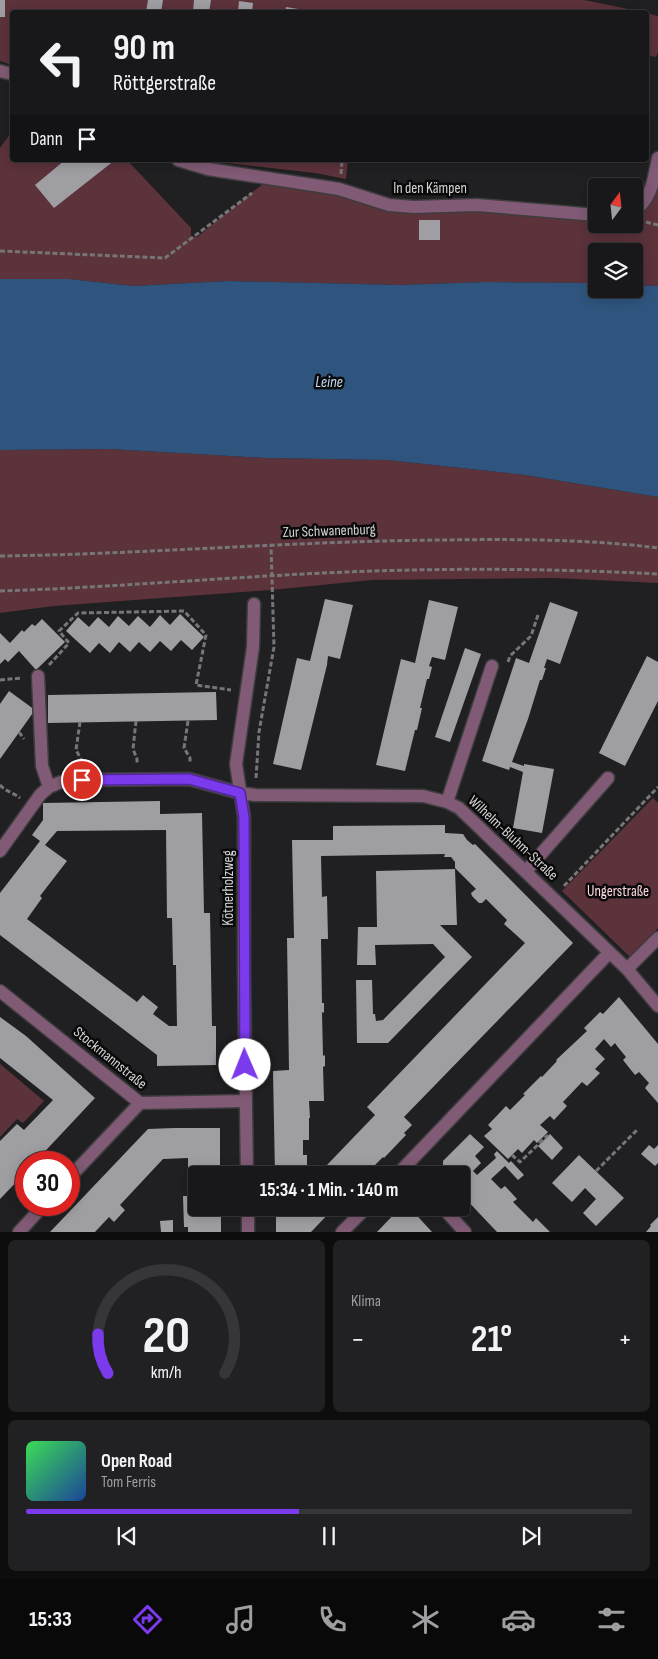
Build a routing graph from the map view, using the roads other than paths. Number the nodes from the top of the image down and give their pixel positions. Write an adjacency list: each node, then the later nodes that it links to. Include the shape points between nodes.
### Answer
1 (658, 158): 3 (street, via 652,188)
2 (186, 162): 4 (street, In den Kämpen, via 339,189 389,205 477,205)
3 (643, 205)
4 (588, 214)
5 (254, 604): 10 (street, Kötnerholzweg, via 252,647 236,764)
6 (492, 666): 11 (street)
7 (38, 676): 9 (street, via 42,766)
8 (608, 778): 13 (street)
9 (49, 786): 10 (street, Wilhelm-Bluhm-Straße, via 82,780 189,779); 12 (street)
10 (240, 793): 11 (street, Wilhelm-Bluhm-Straße, via 423,796); 19 (street, Kötnerholzweg, via 244,817)
11 (446, 802): 13 (street, Wilhelm-Bluhm-Straße, via 459,808)
12 (0, 851)
13 (526, 872): 15 (street, Wilhelm-Bluhm-Straße)
14 (658, 938): 16 (street)
15 (609, 953): 16 (street, Wilhelm-Bluhm-Straße); 23 (street)
16 (627, 969): 18 (street, Wilhelm-Bluhm-Straße)
17 (0, 991): 20 (street, Stockmannstraße)
18 (658, 1006)
19 (245, 1101): 20 (street, Stockmannstraße); 22 (street, Kötnerholzweg)
20 (140, 1103): 21 (street)
21 (80, 1166)
22 (247, 1166)
23 (411, 1166)
24 (34, 1216): 28 (street)
25 (248, 1216): 29 (street)
26 (358, 1216): 30 (street)
27 (450, 1216): 31 (street)
28 (19, 1232)
29 (248, 1232)
30 (342, 1232)
31 (465, 1232)

